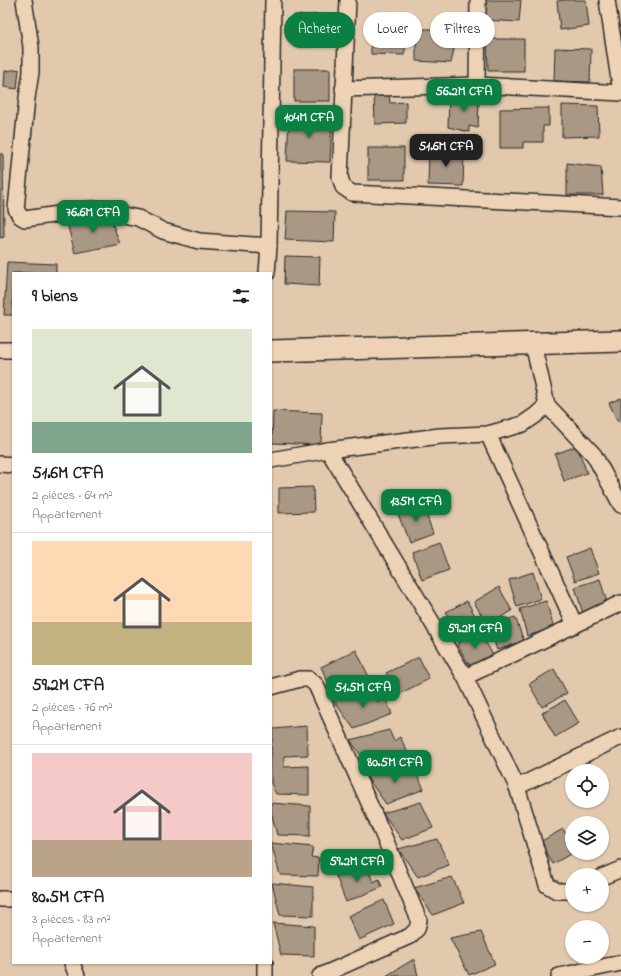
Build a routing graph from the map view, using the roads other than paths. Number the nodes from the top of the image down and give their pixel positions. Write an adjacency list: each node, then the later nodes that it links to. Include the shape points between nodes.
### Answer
1 (24, 0): 10 (street, via 31,47 31,72 16,209 20,216 25,219 93,209 138,218 163,231 199,241)
2 (273, 0): 10 (street)
3 (348, 0): 7 (street)
4 (478, 0): 6 (street)
5 (608, 0): 8 (street)
6 (477, 85): 7 (street); 8 (street)
7 (343, 89): 9 (street, via 340,177 343,187 352,193)
8 (621, 93)
9 (621, 207)
10 (268, 246): 11 (street)
11 (267, 272)
12 (621, 341): 13 (street)
13 (533, 344): 16 (street); 17 (street)
14 (0, 350): 15 (street)
15 (12, 350)
16 (272, 351)
17 (547, 405): 18 (street, via 523,424); 23 (street, via 594,455)
18 (488, 434): 19 (street, via 440,436); 25 (street)
19 (328, 450): 20 (street); 26 (street)
20 (272, 460)
21 (0, 464): 22 (street)
22 (12, 465)
23 (621, 505)
24 (621, 603): 25 (street)
25 (575, 625): 26 (street)
26 (465, 677): 29 (street)
27 (272, 687): 40 (street, via 300,679 309,679 316,685 419,920 417,929 410,936)
28 (621, 737): 29 (street)
29 (517, 786): 32 (street, via 547,885 557,891)
30 (621, 869): 31 (street)
31 (609, 874)
32 (565, 891)
33 (0, 899): 34 (street)
34 (12, 899)
35 (621, 963): 41 (street)
36 (72, 964): 38 (street)
37 (265, 964): 39 (street)
38 (77, 976)
39 (266, 976)
40 (320, 976)
41 (559, 976)

